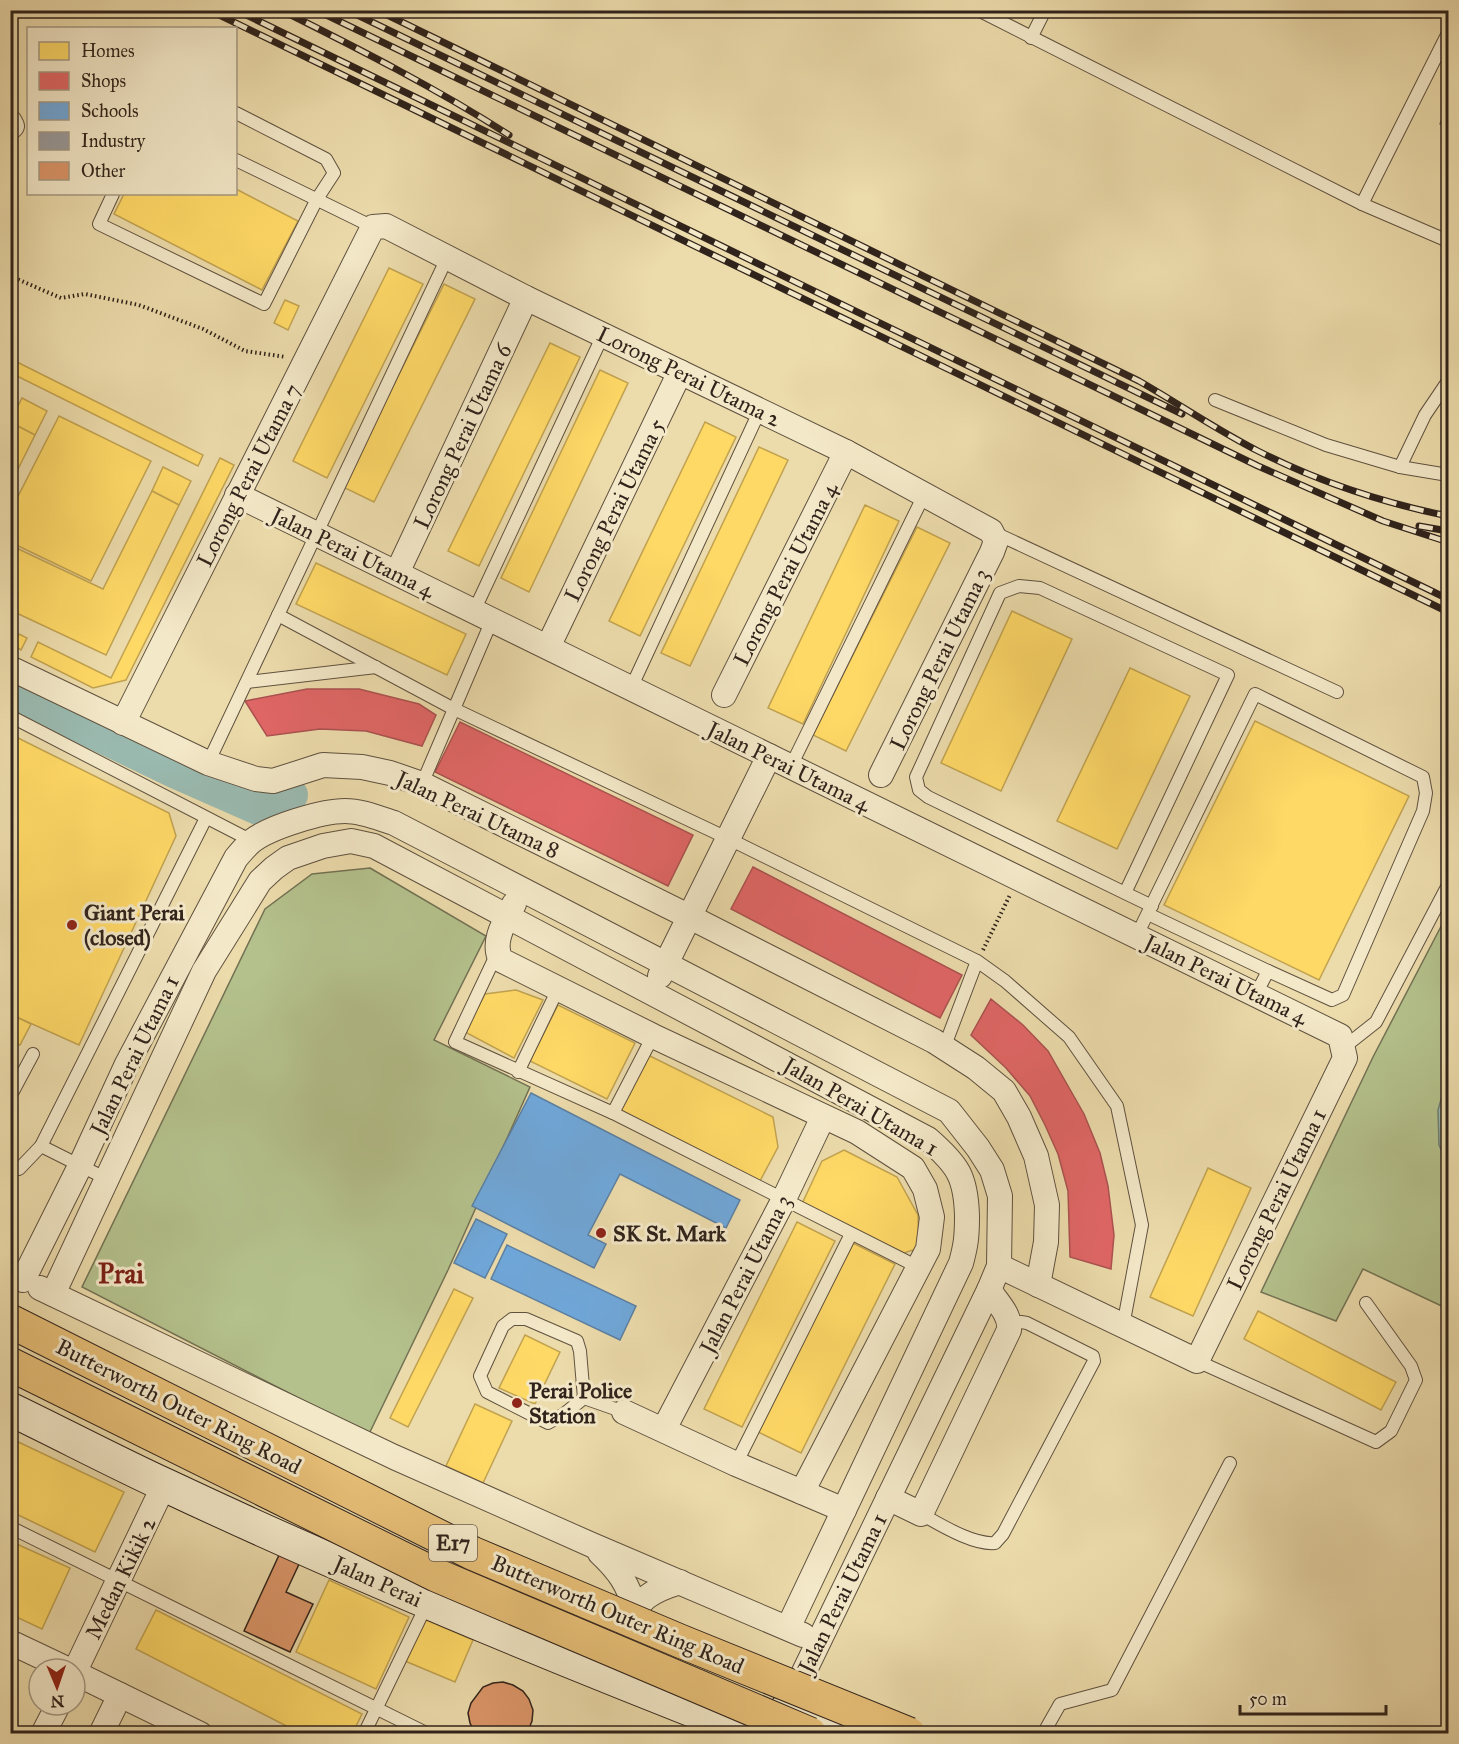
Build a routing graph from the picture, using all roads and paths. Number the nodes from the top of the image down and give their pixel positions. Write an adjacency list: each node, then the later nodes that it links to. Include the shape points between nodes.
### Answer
1 (978, 10): 4 (lane)
2 (1045, 10): 4 (lane)
3 (1449, 33): 9 (lane)
4 (1031, 38): 9 (lane)
5 (237, 114): 8 (lane, via 326,159 334,172)
6 (237, 160): 8 (lane)
7 (113, 195): 8 (lane, via 99,224 264,304)
8 (317, 200): 10 (lane)
9 (1362, 204): 11 (lane)
10 (373, 227): 12 (street, Lorong Perai Utama 2, via 386,226); 16 (street, Lorong Perai Utama 7)
11 (1449, 241)
12 (447, 258): 14 (street, Lorong Perai Utama 2); 26 (lane)
13 (10, 276): 16 (path, via 61,298 85,294 139,305 203,328 245,351)
14 (526, 298): 15 (street, Lorong Perai Utama 2); 28 (street, Lorong Perai Utama 6)
15 (603, 335): 17 (street, Lorong Perai Utama 2); 30 (lane)
16 (308, 356): 24 (street, Lorong Perai Utama 7)
17 (680, 372): 20 (street, Lorong Perai Utama 2); 31 (street, Lorong Perai Utama 5)
18 (1449, 381): 22 (lane, via 1425,415)
19 (1215, 400): 22 (lane, via 1326,445)
20 (760, 410): 21 (street, Lorong Perai Utama 2); 35 (lane)
21 (846, 452): 25 (street, Lorong Perai Utama 2); 37 (street, Lorong Perai Utama 4)
22 (1400, 467): 23 (lane)
23 (1449, 475)
24 (237, 495): 26 (street, Jalan Perai Utama 4); 40 (street, Lorong Perai Utama 7)
25 (924, 495): 27 (street, Lorong Perai Utama 2); 43 (lane)
26 (316, 534): 28 (street, Jalan Perai Utama 4); 29 (lane)
27 (993, 536): 36 (lane); 44 (street, Lorong Perai Utama 3)
28 (397, 573): 30 (street, Jalan Perai Utama 4)
29 (278, 615): 32 (lane); 34 (lane)
30 (483, 616): 31 (street, Jalan Perai Utama 4); 38 (lane)
31 (548, 647): 35 (street, Jalan Perai Utama 4)
32 (376, 667): 34 (lane); 38 (lane)
33 (10, 668): 40 (street, Jalan Perai Utama 8)
34 (248, 682): 42 (lane)
35 (632, 688): 41 (street, Jalan Perai Utama 4)
36 (1337, 692)
37 (724, 695)
38 (454, 709): 45 (lane); 47 (lane)
39 (10, 716): 46 (lane)
40 (123, 723): 42 (street, Jalan Perai Utama 8)
41 (769, 756): 43 (street, Jalan Perai Utama 4); 47 (street)
42 (208, 763): 45 (street, Jalan Perai Utama 8, via 273,781 323,765 362,767)
43 (791, 766): 49 (street, Jalan Perai Utama 4)
44 (881, 776)
45 (422, 784): 53 (street, Jalan Perai Utama 8)
46 (206, 818): 48 (lane); 71 (lane)
47 (727, 838): 53 (street); 57 (lane)
48 (252, 841): 51 (street, Jalan Perai Utama 1, via 272,829 326,813 367,814 394,823); 72 (street, Jalan Perai Utama 1, via 230,868 127,1064)
49 (1018, 878): 55 (street, Jalan Perai Utama 4); 57 (path)
50 (1449, 885): 64 (lane, via 1376,1022)
51 (522, 889): 54 (street); 58 (street, Jalan Perai Utama 1)
52 (1125, 893): 52 (lane, via 1228,675 1040,588 1019,586 1000,593 916,777 919,790); 55 (lane)
53 (690, 916): 58 (street); 65 (street)
54 (507, 917): 56 (street); 61 (street, Jalan Perai Utama 1); 74 (street, Jalan Perai Utama 1, via 374,846 351,841 288,858 260,881 204,971)
55 (1146, 918): 59 (lane); 59 (lane, via 1255,694 1423,777 1426,793 1422,811 1343,995 1332,1000); 62 (street, Jalan Perai Utama 4)
56 (497, 952): 60 (street, Jalan Perai Utama 1, via 501,960); 67 (lane, via 455,1042)
57 (977, 962): 65 (lane); 86 (lane, via 1069,1037 1117,1106 1142,1226)
58 (667, 964): 61 (street); 77 (street, Jalan Perai Utama 1, via 949,1111 992,1170 1000,1196)
59 (1268, 971): 62 (lane)
60 (558, 989): 63 (street, Jalan Perai Utama 1); 67 (lane)
61 (652, 992): 98 (street, Jalan Perai Utama 1, via 928,1139 946,1155 960,1176 967,1196 968,1241 961,1263)
62 (1256, 994): 64 (street, Jalan Perai Utama 4)
63 (653, 1036): 69 (lane); 70 (street, Jalan Perai Utama 1)
64 (1342, 1042): 87 (street, Lorong Perai Utama 1, via 1345,1058)
65 (944, 1048): 80 (street, via 1004,1091 1036,1156 1047,1205 1046,1242)
66 (33, 1054): 68 (lane)
67 (518, 1072): 69 (lane)
68 (10, 1097)
69 (613, 1113): 75 (lane)
70 (823, 1117): 75 (street, Jalan Perai Utama 3); 78 (street, Jalan Perai Utama 1, via 857,1132 913,1168 925,1189 932,1217 928,1249)
71 (41, 1146): 72 (lane); 73 (lane, via 19,1169)
72 (80, 1166): 74 (lane); 79 (street, Jalan Perai Utama 1)
73 (10, 1172)
74 (107, 1179): 82 (street, Jalan Perai Utama 1)
75 (784, 1199): 76 (lane); 92 (street, Jalan Perai Utama 3)
76 (851, 1234): 78 (lane); 94 (lane)
77 (999, 1266): 80 (street); 81 (street, Jalan Perai Utama 1)
78 (918, 1267): 96 (street, Jalan Perai Utama 1)
79 (16, 1277): 82 (street)
80 (1038, 1285): 86 (street)
81 (989, 1290): 85 (street); 97 (street, Jalan Perai Utama 1)
82 (53, 1294): 101 (street, via 394,1457)
83 (1366, 1304): 87 (lane, via 1411,1366 1416,1380 1391,1431 1376,1442)
84 (10, 1321): 125 (highway, Butterworth Outer Ring Road / E17, bridge, via 472,1553)
85 (1010, 1323): 99 (street, Jalan Perai Utama 1); 99 (lane, via 1027,1323 1093,1356 1094,1361 1004,1534 995,1543 987,1544 954,1532)
86 (1123, 1326): 87 (street)
87 (1197, 1361)
88 (10, 1364): 123 (highway, Butterworth Outer Ring Road / E17, bridge, via 436,1575)
89 (584, 1398): 89 (lane, via 548,1423 487,1392 480,1376 503,1326 512,1319 526,1319 577,1341); 91 (lane)
90 (10, 1408): 95 (street, Jalan Perai)
91 (624, 1412): 92 (street)
92 (664, 1429): 94 (street)
93 (1230, 1463): 126 (lane, via 1112,1690 1060,1704)
94 (736, 1464): 96 (street)
95 (164, 1485): 102 (street, Medan Kikik 2); 104 (street, Jalan Perai)
96 (802, 1492): 98 (street)
97 (888, 1498): 99 (street); 108 (street, Jalan Perai Utama 1)
98 (844, 1510): 106 (street, Jalan Perai Utama 1)
99 (921, 1514)
100 (10, 1527): 102 (lane)
101 (592, 1545): 103 (street); 105 (street, via 624,1579)
102 (119, 1579): 110 (street, Medan Kikik 2); 114 (lane)
103 (680, 1582): 105 (street, via 663,1587); 106 (street)
104 (428, 1603): 112 (street, Jalan Perai); 114 (lane)
105 (634, 1608): 112 (street, via 617,1646)
106 (788, 1628): 108 (street)
107 (10, 1642): 109 (street)
108 (818, 1642): 116 (street, Jalan Perai Utama 1)
109 (42, 1657)
110 (82, 1657)
111 (87, 1678): 113 (street)
112 (623, 1684): 122 (street, Jalan Perai)
113 (120, 1695): 118 (street); 119 (street)
114 (377, 1708): 120 (lane); 121 (lane)
115 (52, 1717): 117 (street)
116 (780, 1722): 124 (street)
117 (43, 1734)
118 (101, 1734)
119 (200, 1734)
120 (364, 1734)
121 (428, 1734)
122 (753, 1734)
123 (810, 1734)
124 (843, 1734)
125 (909, 1734)
126 (1043, 1734)

